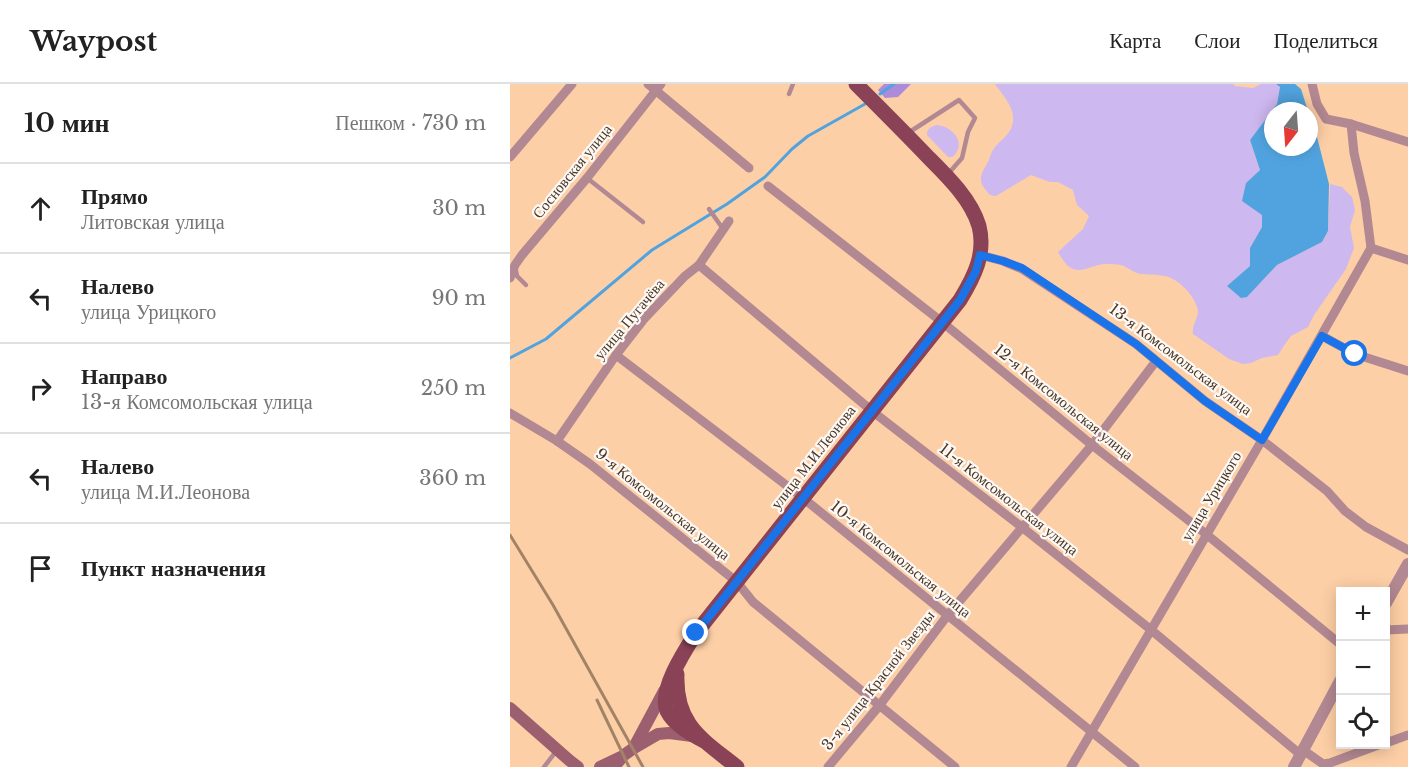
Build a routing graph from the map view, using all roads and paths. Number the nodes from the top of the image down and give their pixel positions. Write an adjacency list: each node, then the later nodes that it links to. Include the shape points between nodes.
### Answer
1 (572, 84): 10 (street)
2 (793, 84): 6 (lane)
3 (856, 84): 8 (main road)
4 (1312, 84): 7 (street, via 1326,119)
5 (655, 86): 11 (street); 13 (street, Сосновская улица)
6 (789, 94)
7 (1351, 124): 9 (street); 18 (street)
8 (906, 134): 12 (main road); 12 (lane, via 959,100 975,118 962,158)
9 (1408, 142)
10 (510, 157)
11 (749, 168)
12 (946, 176): 19 (main road, via 973,212 979,227)
13 (587, 178): 16 (lane); 21 (street, Сосновская улица)
14 (768, 186): 25 (street, 12-я Комсомольская улица)
15 (709, 210): 17 (lane)
16 (643, 222)
17 (726, 225): 22 (street, улица Пугачёва)
18 (1371, 248): 20 (street); 26 (street, улица Урицкого)
19 (980, 255): 25 (main road, улица М.И.Леонова, via 960,300); 28 (street, 13-я Комсомольская улица, via 1022,268)
20 (1408, 260)
21 (512, 263): 23 (street, Сосновская улица); 24 (lane)
22 (699, 265): 27 (street, улица Пугачёва, via 644,319); 30 (street, 11-я Комсомольская улица)
23 (510, 278)
24 (526, 285)
25 (942, 322): 30 (main road, улица М.И.Леонова); 34 (street, 12-я Комсомольская улица)
26 (1322, 336): 29 (street, via 1355,354); 32 (street, улица Урицкого)
27 (616, 355): 33 (street, улица Пугачёва); 35 (street, 10-я Комсомольская улица)
28 (1156, 361): 32 (street, 13-я Комсомольская улица); 34 (street, 3-я улица Красной Звезды)
29 (1408, 371)
30 (872, 411): 35 (main road, улица М.И.Леонова); 36 (street, 11-я Комсомольская улица)
31 (510, 413): 33 (street, 9-я Комсомольская улица)
32 (1262, 440): 37 (street, улица Урицкого); 38 (street, 13-я Комсомольская улица, via 1327,491 1345,511)
33 (556, 441): 40 (street, 9-я Комсомольская улица)
34 (1092, 446): 36 (street, 3-я улица Красной Звезды); 37 (street, 12-я Комсомольская улица)
35 (803, 498): 40 (main road, улица М.И.Леонова); 42 (street, 10-я Комсомольская улица)
36 (1023, 528): 42 (street, 3-я улица Красной Звезды); 43 (street, 11-я Комсомольская улица)
37 (1206, 534): 43 (street, улица Урицкого); 46 (street, 12-я Комсомольская улица)
38 (1408, 550)
39 (1408, 564): 41 (street)
40 (737, 582): 47 (main road, улица М.И.Леонова, via 696,633 678,665); 49 (street, 9-я Комсомольская улица, via 753,603)
41 (1390, 596)
42 (947, 616): 49 (street, 3-я улица Красной Звезды); 54 (street, 10-я Комсомольская улица)
43 (1150, 629): 54 (street, улица Урицкого); 62 (street, 11-я Комсомольская улица)
44 (1408, 629): 45 (street)
45 (1390, 630)
46 (1337, 641)
47 (672, 687): 51 (main road, via 666,705); 52 (main road); 53 (main road)
48 (1336, 690): 62 (street)
49 (879, 706): 68 (street, 3-я улица Красной Звезды); 69 (street, 9-я Комсомольская улица)
50 (510, 708): 59 (main road)
51 (671, 716): 52 (main road); 53 (main road); 55 (main road); 57 (main road, via 683,729)
52 (651, 717): 61 (main road)
53 (692, 729): 57 (main road)
54 (1091, 731): 70 (street, улица Урицкого); 71 (street, 10-я Комсомольская улица)
55 (658, 734): 57 (main road, via 680,733); 61 (main road)
56 (1408, 735): 58 (street)
57 (704, 741): 67 (main road)
58 (1390, 742)
59 (557, 749): 63 (lane); 64 (main road)
60 (1368, 749): 62 (street, 11-я Комсомольская улица, via 1323,764)
61 (629, 751): 65 (main road); 66 (main road)
62 (1302, 752): 72 (street)
63 (544, 767)
64 (578, 767)
65 (600, 767)
66 (615, 767)
67 (737, 767)
68 (828, 767)
69 (955, 767)
70 (1071, 767)
71 (1135, 767)
72 (1294, 767)

